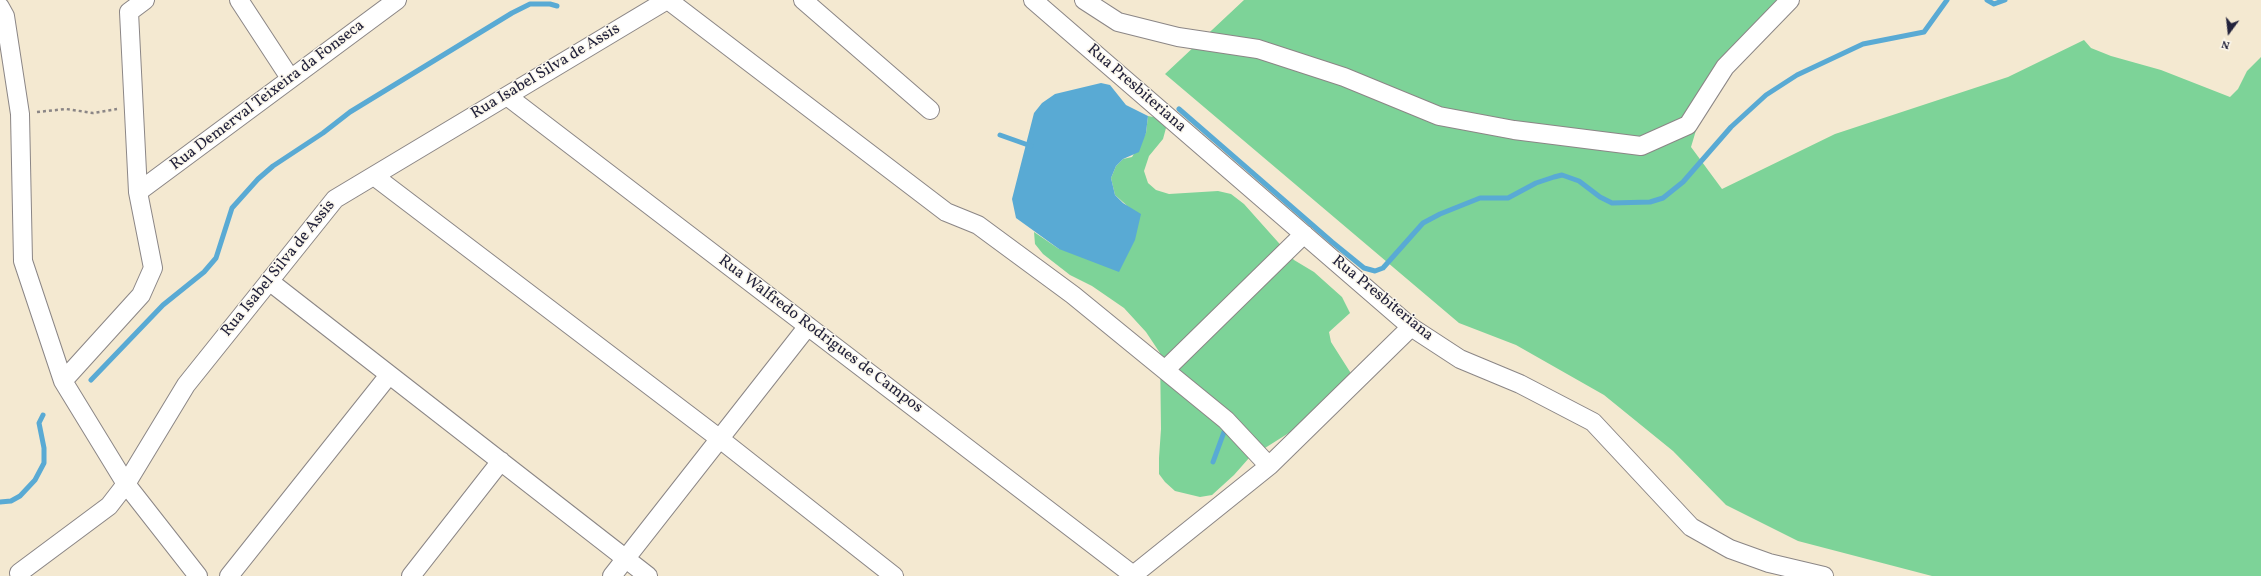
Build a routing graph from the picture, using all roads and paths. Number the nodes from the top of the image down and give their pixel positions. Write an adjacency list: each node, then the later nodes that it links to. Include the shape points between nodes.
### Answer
1 (145, 0): 12 (street, via 129,12)
2 (239, 0): 10 (street)
3 (397, 0): 10 (street, Rua Demerval Teixeira da Fonseca)
4 (667, 0): 11 (street, Rua Isabel Silva de Assis); 21 (street, via 946,212 978,225 1067,290)
5 (803, 0): 13 (street)
6 (1033, 0): 17 (street, Rua Presbiteriana)
7 (1084, 0): 8 (street, via 1118,22 1178,37 1258,49 1344,77 1439,116 1514,130 1641,146 1688,125 1725,67)
8 (1790, 0)
9 (0, 7): 14 (street, via 5,16)
10 (290, 78): 16 (street, Rua Demerval Teixeira da Fonseca)
11 (507, 96): 15 (street, Rua Isabel Silva de Assis); 19 (street, Rua Walfredo Rodrigues de Campos)
12 (134, 106): 14 (path, via 93,113 66,109); 16 (street)
13 (930, 110)
14 (20, 114): 23 (street, via 23,261)
15 (374, 176): 18 (street, Rua Isabel Silva de Assis, via 335,199); 24 (street)
16 (138, 192): 23 (street, via 153,268 141,295)
17 (1304, 234): 20 (street, Rua Presbiteriana); 21 (street)
18 (269, 281): 22 (street); 27 (street, Rua Isabel Silva de Assis, via 186,385)
19 (808, 326): 24 (street); 36 (street, Rua Walfredo Rodrigues de Campos)
20 (1411, 327): 26 (street); 37 (street, Rua Presbiteriana, via 1460,359 1520,384 1593,422 1691,527 1730,549 1769,563)
21 (1165, 370): 26 (street, via 1226,420)
22 (389, 375): 25 (street); 31 (street)
23 (63, 380): 27 (street)
24 (720, 439): 28 (street); 35 (street)
25 (501, 461): 28 (street); 32 (street)
26 (1269, 466): 36 (street)
27 (126, 484): 29 (street, Rua Isabel Silva de Assis, via 109,506); 30 (street)
28 (626, 559): 33 (street); 34 (street)
29 (19, 573)
30 (198, 576)
31 (229, 576)
32 (411, 576)
33 (612, 576)
34 (648, 576)
35 (894, 576)
36 (1133, 576)
37 (1824, 576)

